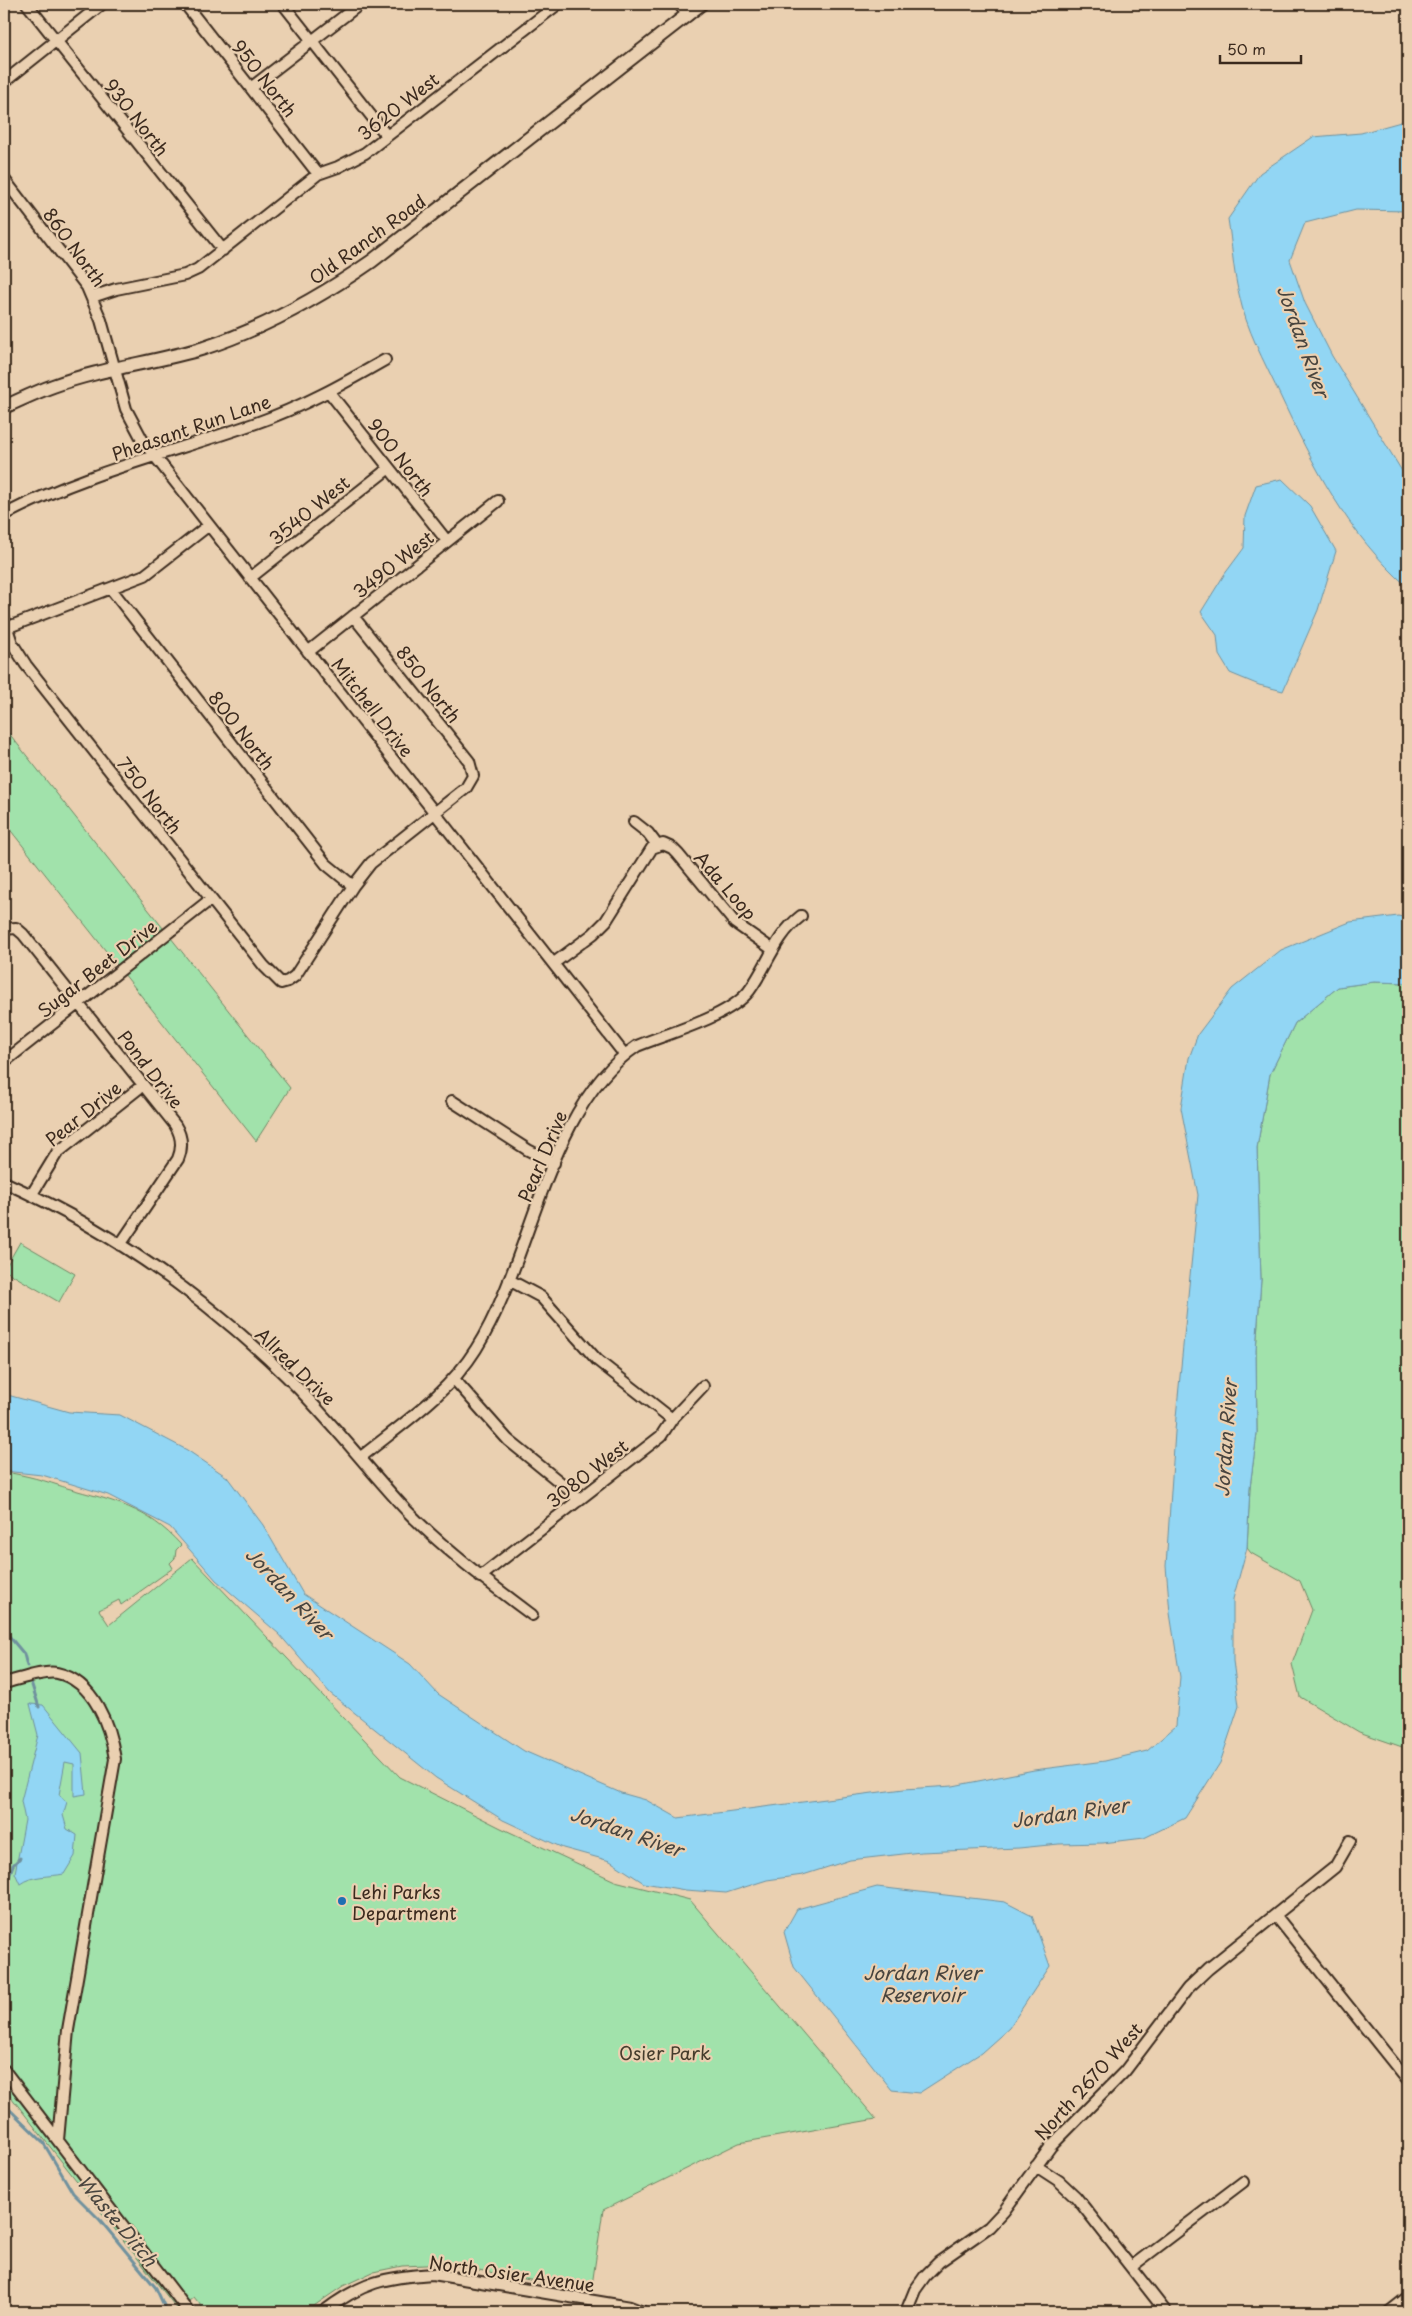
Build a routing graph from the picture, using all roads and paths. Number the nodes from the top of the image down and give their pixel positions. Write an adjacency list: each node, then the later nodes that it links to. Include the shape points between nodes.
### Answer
1 (27, 4): 10 (street, 930 North)
2 (102, 4): 10 (street)
3 (185, 4): 13 (street, 950 North)
4 (283, 4): 11 (street)
5 (360, 4): 11 (street)
6 (558, 4): 14 (street, 3620 West)
7 (679, 4): 9 (street)
8 (701, 4): 9 (street, Old Ranch Road)
9 (688, 14): 20 (street, Old Ranch Road, via 328,292 235,337 149,363)
10 (56, 40): 12 (street); 17 (street, 930 North)
11 (313, 41): 13 (street); 14 (street)
12 (4, 82)
13 (252, 87): 15 (street, 950 North)
14 (386, 136): 15 (street, 3620 West, via 365,153 338,168)
15 (318, 174): 17 (street, 3620 West)
16 (4, 178): 18 (street, 860 North)
17 (223, 250): 18 (street, 3620 West, via 185,275)
18 (92, 296): 20 (street, 860 North)
19 (385, 360): 21 (street, Pheasant Run Lane)
20 (115, 369): 22 (street, Old Ranch Road, via 53,386); 23 (street, Mitchell Drive, via 126,410)
21 (329, 392): 23 (street, Pheasant Run Lane, via 256,423); 24 (street, 900 North)
22 (4, 407)
23 (153, 455): 26 (street, Pheasant Run Lane, via 60,489); 27 (street, Mitchell Drive)
24 (389, 468): 28 (street, 900 North); 29 (street, 3540 West)
25 (498, 501): 28 (street, 3490 West)
26 (4, 515)
27 (209, 525): 29 (street, Mitchell Drive); 30 (street, via 146,575)
28 (448, 542): 31 (street, 3490 West)
29 (250, 578): 33 (street, Mitchell Drive)
30 (111, 589): 32 (street); 37 (street, 800 North, via 326,864)
31 (354, 616): 33 (street, 3490 West); 34 (street, 850 North, via 469,761 473,776 470,784)
32 (5, 624): 38 (street, 750 North, via 26,665)
33 (308, 652): 34 (street, Mitchell Drive)
34 (435, 812): 37 (street, via 371,863); 42 (street, Mitchell Drive)
35 (634, 822): 36 (street, Ada Loop)
36 (657, 845): 41 (street, Ada Loop, via 672,848 735,924); 42 (street, via 649,852 606,921)
37 (353, 886): 38 (street, 750 North, via 295,976 281,983)
38 (211, 899): 43 (street, Sugar Beet Drive)
39 (801, 916): 41 (street, Pearl Drive)
40 (8, 928): 43 (street, Pond Drive, via 23,934)
41 (772, 949): 44 (street, Pearl Drive, via 750,991 734,1006)
42 (554, 963): 44 (street, Mitchell Drive)
43 (78, 1003): 45 (street, Sugar Beet Drive); 46 (street, Pond Drive)
44 (624, 1054): 48 (street, Pearl Drive, via 591,1090)
45 (4, 1062)
46 (143, 1085): 50 (street, Pear Drive, via 57,1153); 51 (street, Pond Drive, via 178,1130 182,1148 178,1159)
47 (452, 1101): 48 (street)
48 (554, 1163): 52 (street, Pearl Drive)
49 (4, 1182): 50 (street, Allred Drive)
50 (32, 1194): 51 (street, Allred Drive)
51 (120, 1245): 56 (street, Allred Drive, via 189,1293 255,1348 308,1398)
52 (509, 1280): 53 (street, Pearl Drive, via 486,1333); 55 (street, via 546,1302 590,1352)
53 (454, 1379): 56 (street, Pearl Drive); 57 (street, via 508,1440 572,1492)
54 (704, 1386): 55 (street, 3080 West)
55 (672, 1419): 57 (street, 3080 West, via 661,1436)
56 (361, 1457): 58 (street, Allred Drive, via 418,1522)
57 (578, 1501): 58 (street, 3080 West)
58 (480, 1577): 59 (street, Allred Drive)
59 (532, 1615)
60 (4, 1683): 65 (street, via 56,1672 68,1677 92,1697 101,1711 115,1759 68,2030)
61 (1350, 1841): 62 (street, North 2670 West, via 1335,1867)
62 (1276, 1916): 64 (street); 66 (street, North 2670 West, via 1188,1988 1125,2071 1051,2146)
63 (4, 2070): 65 (street)
64 (1408, 2081)
65 (58, 2140): 70 (street)
66 (1036, 2166): 68 (street, via 1076,2197); 73 (street, North 2670 West, via 989,2227 939,2262 925,2276)
67 (1243, 2182): 68 (street)
68 (1131, 2267): 74 (street)
69 (1408, 2297): 75 (street)
70 (189, 2312)
71 (323, 2312): 72 (street, North Osier Avenue, via 348,2294 376,2282 433,2274 630,2307)
72 (643, 2312)
73 (906, 2312)
74 (1166, 2312)
75 (1389, 2312)

